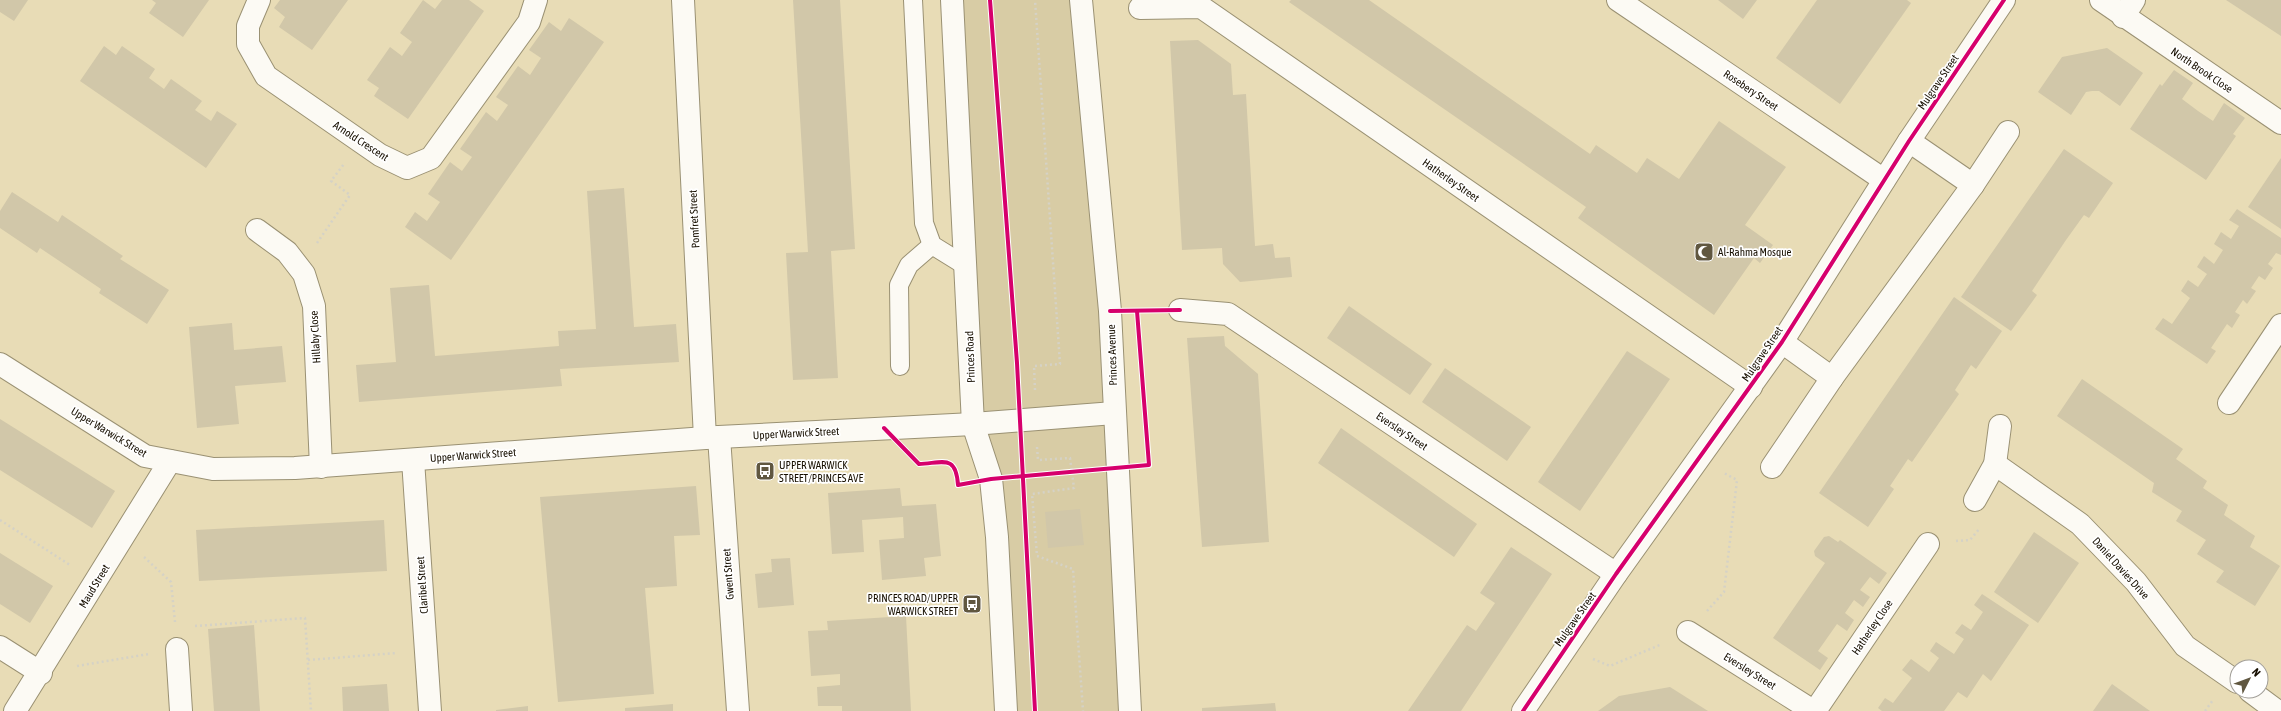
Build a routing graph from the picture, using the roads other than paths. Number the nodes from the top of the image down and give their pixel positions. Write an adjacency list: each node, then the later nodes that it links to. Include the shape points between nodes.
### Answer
1 (259, 0): 2 (street, Arnold Crescent, via 248,26 248,44 266,76 380,155 407,168 432,158 529,22)
2 (536, 0)
3 (683, 0): 31 (street, Pomfret Street)
4 (913, 0): 18 (lane, via 924,223)
5 (952, 0): 19 (street, Princes Road)
6 (1081, 0): 28 (street, Princes Avenue, via 1110,311)
7 (1618, 0): 15 (street, Rosebery Street)
8 (2004, 0): 14 (street, Mulgrave Street)
9 (2102, 0): 11 (street, North Brook Close)
10 (1140, 8): 26 (street, Hatherley Street, via 1201,7)
11 (2129, 8): 12 (street, North Brook Close)
12 (2281, 123)
13 (2008, 132): 16 (street)
14 (1909, 142): 15 (street, Mulgrave Street); 16 (street)
15 (1884, 180): 22 (street, Mulgrave Street)
16 (1973, 185): 25 (street)
17 (258, 230): 35 (street, Hillaby Close, via 287,252 304,274 314,306)
18 (932, 245): 19 (lane); 24 (lane, via 908,266 899,285)
19 (966, 266): 29 (street, Princes Road)
20 (1180, 310): 39 (street, Eversley Street, via 1228,314)
21 (2281, 325): 27 (street)
22 (1782, 342): 25 (street, Mulgrave Street); 26 (street, Mulgrave Street)
23 (0, 364): 33 (street, Upper Warwick Street, via 145,456)
24 (900, 366)
25 (1832, 378): 36 (street)
26 (1751, 386): 39 (street, Mulgrave Street)
27 (2229, 402)
28 (1114, 413): 29 (street, Upper Warwick Street); 51 (street, Princes Avenue)
29 (973, 424): 31 (street, Upper Warwick Street); 50 (street, Princes Road, via 990,479 997,537)
30 (2000, 426): 34 (street)
31 (712, 437): 32 (street, Upper Warwick Street); 49 (street, Gwent Street)
32 (413, 460): 35 (street, Upper Warwick Street); 48 (street, Claribel Street)
33 (170, 461): 35 (street, Upper Warwick Street, via 213,468); 43 (street, Maud Street)
34 (1995, 464): 37 (street); 44 (street, Daniel Davies Drive, via 2080,524 2136,582 2185,646)
35 (321, 467)
36 (1772, 467)
37 (1975, 500)
38 (1928, 544): 53 (street, Hatherley Close)
39 (1616, 574): 52 (street, Mulgrave Street)
40 (1688, 632): 53 (street, Eversley Street)
41 (0, 648): 43 (street)
42 (178, 649): 47 (street)
43 (41, 672): 46 (street, Maud Street)
44 (2229, 676)
45 (2261, 699): 54 (street)
46 (15, 711)
47 (181, 711)
48 (430, 711)
49 (738, 711)
50 (1006, 711)
51 (1130, 711)
52 (1523, 711)
53 (1814, 711)
54 (2277, 711)

